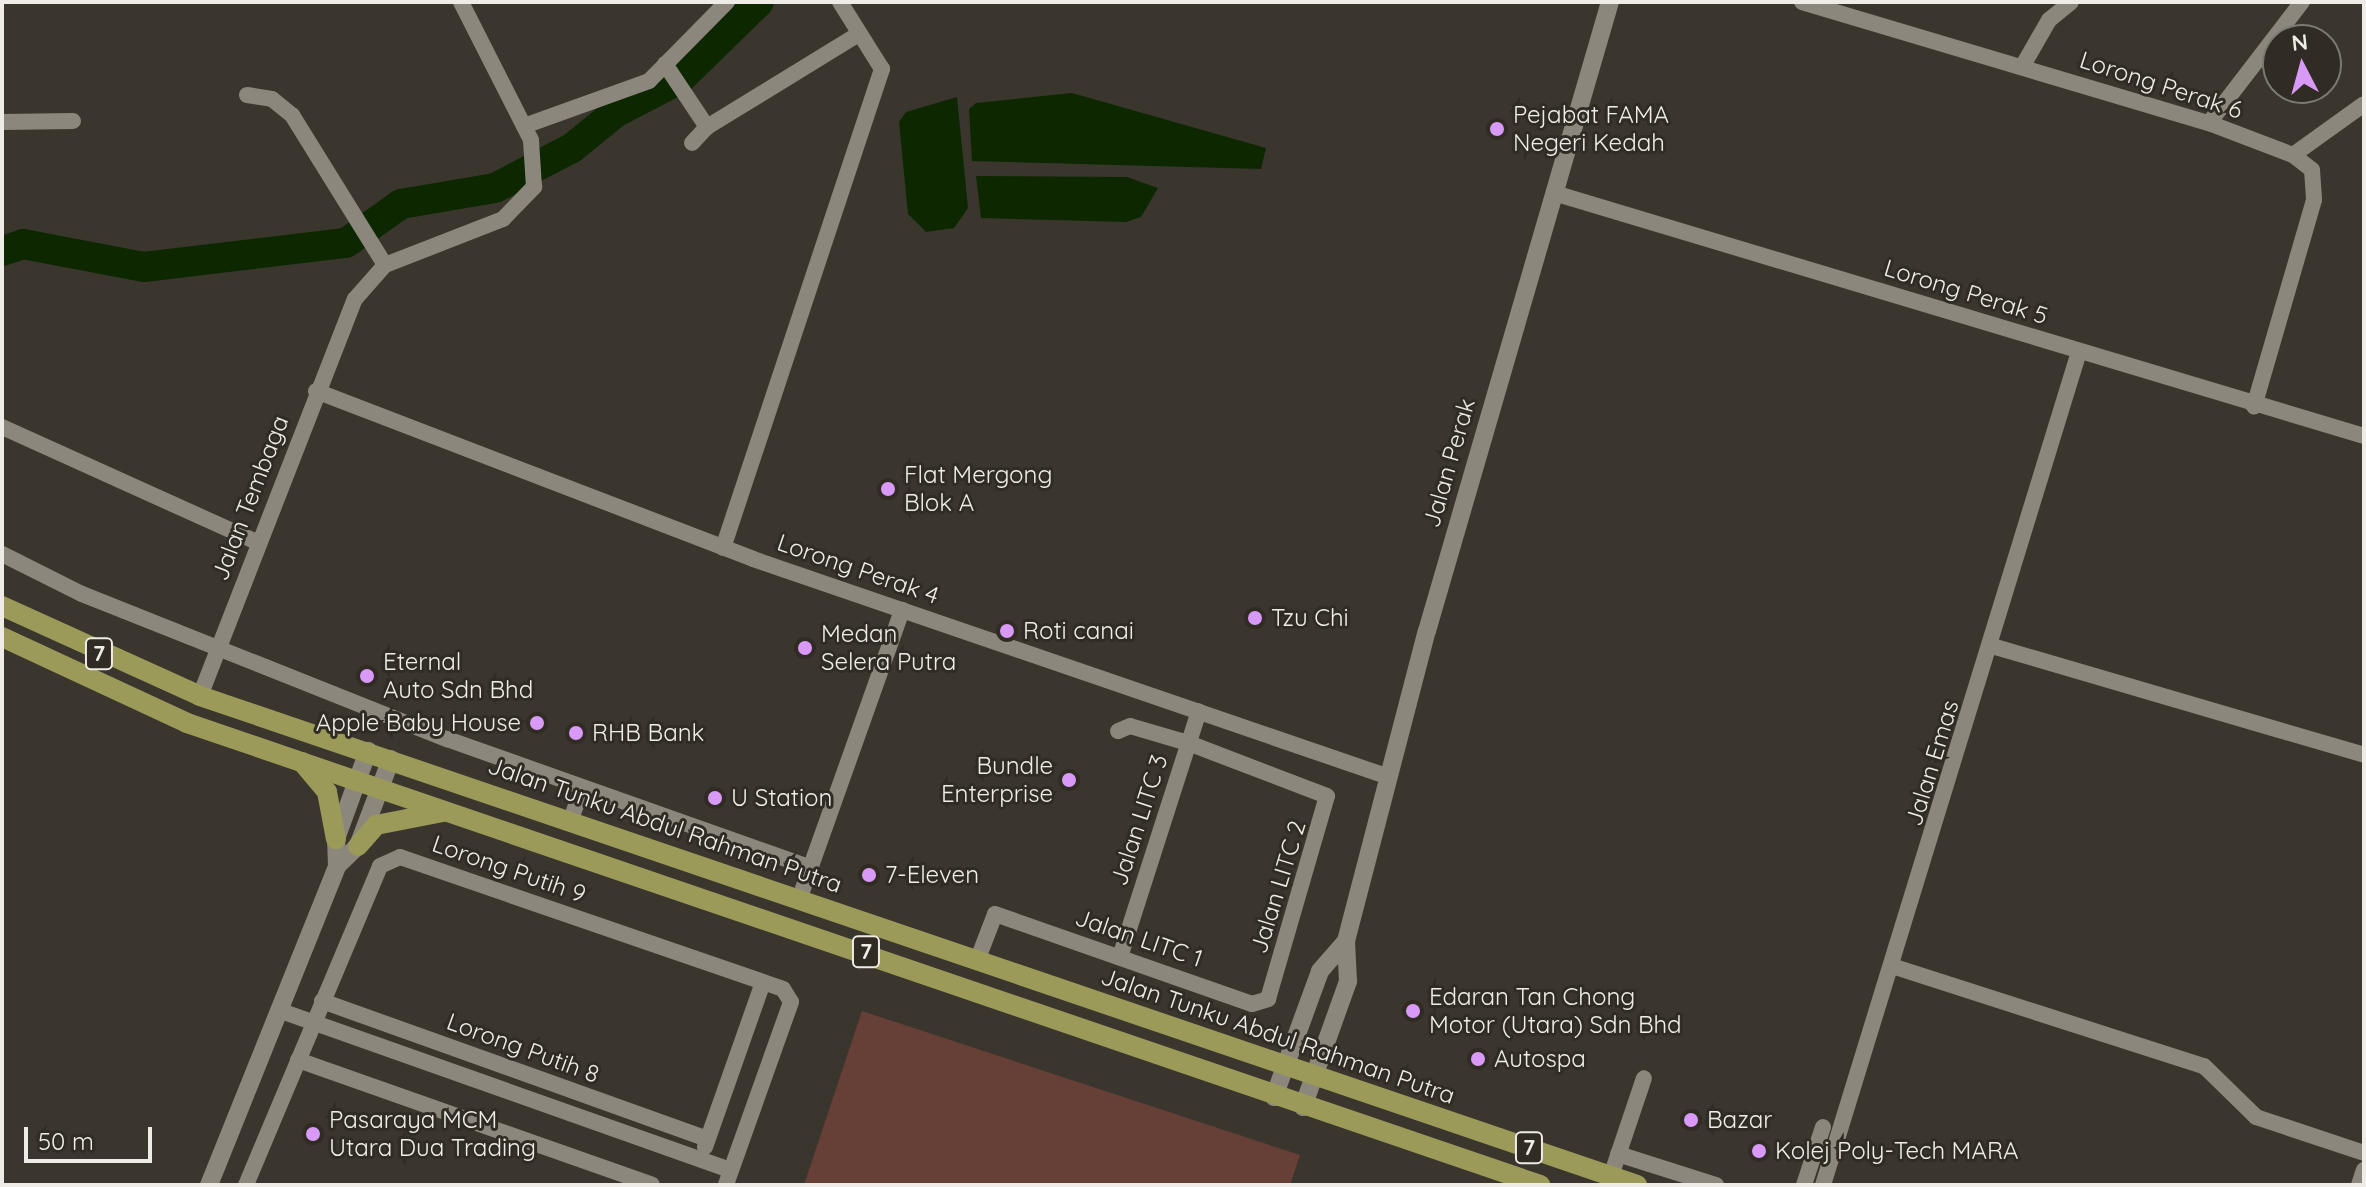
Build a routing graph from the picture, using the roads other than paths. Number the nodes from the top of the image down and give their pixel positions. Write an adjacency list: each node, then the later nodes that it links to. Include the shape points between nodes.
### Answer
1 (461, 2): 16 (street)
2 (727, 2): 10 (street)
3 (840, 2): 8 (street)
4 (1610, 2): 20 (street, Jalan Perak)
5 (1802, 2): 9 (street, Lorong Perak 6)
6 (2071, 2): 9 (street, via 2049,20)
7 (2302, 2): 15 (street)
8 (857, 35): 17 (street); 28 (street, via 882,69 877,90)
9 (2022, 67): 15 (street, Lorong Perak 6)
10 (671, 74): 16 (street); 17 (street)
11 (247, 95): 21 (street, via 272,99 292,115)
12 (2364, 104): 19 (street)
13 (73, 121): 14 (street)
14 (2, 122)
15 (2209, 123): 19 (street, Lorong Perak 6)
16 (524, 126): 21 (street, via 536,154 537,177 524,204 503,219)
17 (707, 127): 18 (street)
18 (692, 143)
19 (2293, 155): 24 (street, via 2312,170 2314,200)
20 (1554, 193): 22 (street, Lorong Perak 5); 43 (street, Jalan Perak)
21 (385, 265): 23 (street, Jalan Tembaga, via 344,316)
22 (2079, 352): 24 (street, Lorong Perak 5); 33 (street, Jalan Emas)
23 (316, 391): 27 (street, Jalan Tembaga); 28 (street, Lorong Perak 4)
24 (2254, 406): 26 (street, Lorong Perak 5)
25 (2, 427): 27 (street)
26 (2364, 436)
27 (259, 543): 34 (street, Jalan Tembaga)
28 (723, 548): 31 (street, Lorong Perak 4)
29 (2, 554): 34 (street)
30 (2, 606): 35 (main road, Jalan Tunku Abdul Rahman Putra / 7)
31 (902, 610): 36 (street, Lorong Perak 4); 52 (street)
32 (2, 637): 42 (main road, 7, via 147,708)
33 (1992, 646): 40 (street); 57 (street, Jalan Emas)
34 (218, 647): 35 (street, Jalan Tembaga); 46 (street)
35 (200, 696): 39 (main road, Jalan Tunku Abdul Rahman Putra / 7)
36 (1199, 711): 38 (street, Jalan LITC 3); 43 (street, Lorong Perak 4)
37 (1118, 731): 38 (street, via 1130,726)
38 (1188, 743): 55 (street, Jalan LITC 3); 59 (street, Jalan LITC 2, via 1322,790 1329,805)
39 (368, 751): 41 (main road, Jalan Tunku Abdul Rahman Putra / 7); 44 (street)
40 (2364, 755)
41 (391, 759): 44 (main road); 45 (street); 48 (main road, Jalan Tunku Abdul Rahman Putra / 7)
42 (302, 762): 44 (main road, 7); 49 (main road, via 327,792)
43 (1389, 777): 54 (street, Jalan Perak)
44 (358, 779): 45 (main road, 7); 49 (street)
45 (382, 787): 47 (main road, 7); 50 (street)
46 (582, 789): 48 (street); 52 (street)
47 (455, 811): 50 (main road, via 407,814 376,825); 67 (main road, 7)
48 (571, 819): 53 (main road, Jalan Tunku Abdul Rahman Putra / 7)
49 (336, 839): 51 (street)
50 (358, 846): 51 (street)
51 (337, 866): 61 (street)
52 (811, 868): 53 (street)
53 (800, 897): 56 (main road, Jalan Tunku Abdul Rahman Putra / 7)
54 (1346, 941): 64 (street, Jalan Perak, via 1320,971); 65 (street, Jalan Perak, via 1348,981)
55 (1120, 957): 56 (street, Jalan LITC 1, via 995,914); 59 (street, Jalan LITC 1, via 1252,1004)
56 (977, 961): 64 (main road, Jalan Tunku Abdul Rahman Putra / 7)
57 (1895, 967): 71 (street, via 2204,1066 2256,1117); 84 (street, Jalan Emas)
58 (763, 982): 60 (street, Lorong Putih 9, via 400,857 380,866); 70 (street); 76 (street, via 783,989 791,1002)
59 (1268, 999)
60 (322, 1001): 62 (street, Lorong Putih 9); 70 (street, Lorong Putih 8)
61 (281, 1011): 62 (street); 77 (street)
62 (312, 1026): 63 (street, Lorong Putih 9); 73 (street)
63 (298, 1060): 78 (street, Lorong Putih 9); 79 (street)
64 (1285, 1067): 65 (main road, Jalan Tunku Abdul Rahman Putra / 7); 67 (street, Jalan Perak)
65 (1313, 1077): 68 (street, Jalan Perak); 75 (main road, Jalan Tunku Abdul Rahman Putra / 7)
66 (1644, 1078): 72 (street)
67 (1274, 1097): 68 (main road, 7)
68 (1303, 1107): 80 (main road, 7)
69 (1823, 1127): 83 (street)
70 (707, 1139): 73 (street)
71 (2364, 1153)
72 (1618, 1154): 75 (street); 82 (street)
73 (701, 1159): 76 (street)
74 (2364, 1170): 85 (street)
75 (1611, 1176): 81 (main road, Jalan Tunku Abdul Rahman Putra / 7)
76 (728, 1178)
77 (209, 1185)
78 (246, 1185)
79 (652, 1185)
80 (1540, 1185)
81 (1637, 1185)
82 (1716, 1185)
83 (1804, 1185)
84 (1823, 1185)
85 (2359, 1185)

